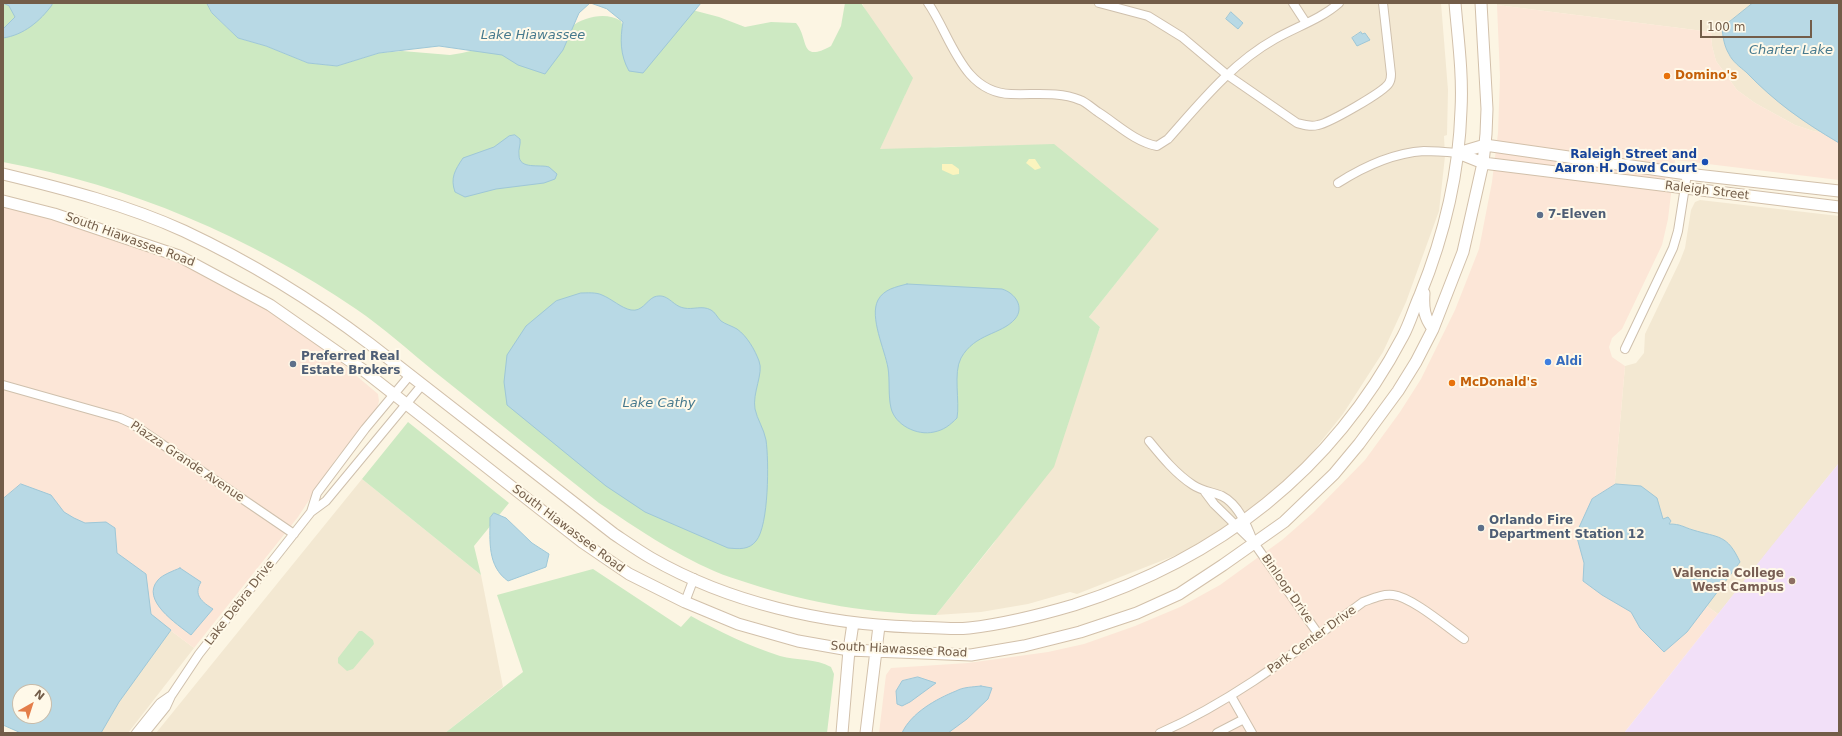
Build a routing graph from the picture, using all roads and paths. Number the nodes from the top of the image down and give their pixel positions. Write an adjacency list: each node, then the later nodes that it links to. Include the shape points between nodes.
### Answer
1 (928, 3): 9 (street, via 965,69 977,83 990,90 1009,94 1065,95 1082,101 1144,143 1157,146 1168,139)
2 (1099, 3): 9 (street, via 1148,16 1182,37)
3 (1293, 3): 8 (street)
4 (1339, 3): 8 (street)
5 (1383, 3): 9 (street, via 1390,82 1380,93 1319,125 1306,126 1297,123)
6 (1455, 3): 11 (street, South Hiawassee Road, via 1461,69)
7 (1481, 3): 10 (street, South Hiawassee Road, via 1487,109)
8 (1306, 23): 9 (street, via 1274,39)
9 (1226, 74)
10 (1485, 145): 11 (street, Raleigh Street); 12 (street, South Hiawassee Road); 14 (street, Raleigh Street)
11 (1458, 153): 12 (street, Raleigh Street); 15 (street, via 1425,151 1401,154); 20 (street, South Hiawassee Road, via 1440,238)
12 (1483, 163): 16 (street, Raleigh Street); 21 (street, South Hiawassee Road, via 1463,252)
13 (3, 174): 23 (street, South Hiawassee Road, via 67,189 184,231 290,289 334,317)
14 (1687, 174): 16 (street); 17 (street, Raleigh Street)
15 (1338, 183)
16 (1685, 188): 19 (street, Raleigh Street); 22 (street, via 1673,248)
17 (1839, 191)
18 (3, 202): 26 (street, South Hiawassee Road, via 54,214 128,237 188,260 270,305 320,338)
19 (1839, 207)
20 (1424, 284): 21 (street, via 1423,308 1426,320); 33 (street, South Hiawassee Road, via 1404,333 1358,408 1331,443 1301,474 1270,502)
21 (1433, 329): 35 (street, South Hiawassee Road, via 1398,391 1359,444 1312,496 1284,522)
22 (1625, 349)
23 (410, 375): 25 (street, South Hiawassee Road); 26 (street, Lake Debra Drive)
24 (3, 385): 34 (street, Piazza Grande Avenue, via 131,423)
25 (422, 385): 27 (street, Lake Debra Drive); 36 (street, South Hiawassee Road, via 614,534 651,558)
26 (393, 394): 27 (street, South Hiawassee Road); 29 (street, Lake Debra Drive)
27 (407, 405): 30 (street, Lake Debra Drive); 37 (street, South Hiawassee Road, via 582,542 629,574)
28 (1149, 441): 31 (street, via 1182,477)
29 (345, 456): 30 (street); 32 (street, Lake Debra Drive, via 317,494)
30 (356, 465): 32 (street, Lake Debra Drive, via 326,501)
31 (1205, 492): 33 (street, via 1214,504); 33 (street, via 1222,496)
32 (311, 512): 34 (street, Lake Debra Drive)
33 (1241, 523): 35 (street, Binloop Drive); 39 (street, South Hiawassee Road, via 1186,558 1150,577 1106,595 1056,610 1010,622 966,629)
34 (294, 534): 44 (street, Lake Debra Drive, via 199,654)
35 (1254, 543): 40 (street, Binloop Drive); 43 (street, South Hiawassee Road, via 1179,594 1137,613 1080,632 1024,646 971,655)
36 (694, 578): 37 (street); 38 (street, South Hiawassee Road, via 798,614)
37 (685, 602): 42 (street, South Hiawassee Road, via 744,626 798,641)
38 (853, 623): 39 (street, South Hiawassee Road); 42 (street)
39 (879, 626): 43 (street)
40 (1319, 634): 41 (street, Park Center Drive, via 1364,602 1378,596 1394,595 1408,600); 45 (street, Park Center Drive, via 1273,669)
41 (1464, 640)
42 (849, 650): 43 (street, South Hiawassee Road); 49 (street)
43 (875, 651): 50 (street)
44 (171, 696): 47 (street, Lake Debra Drive, via 160,703); 48 (street, Lake Debra Drive, via 166,707)
45 (1231, 696): 46 (street); 51 (street, Park Center Drive)
46 (1244, 719): 52 (street); 53 (street)
47 (136, 733)
48 (145, 733)
49 (842, 733)
50 (866, 733)
51 (1160, 733)
52 (1217, 733)
53 (1252, 733)

